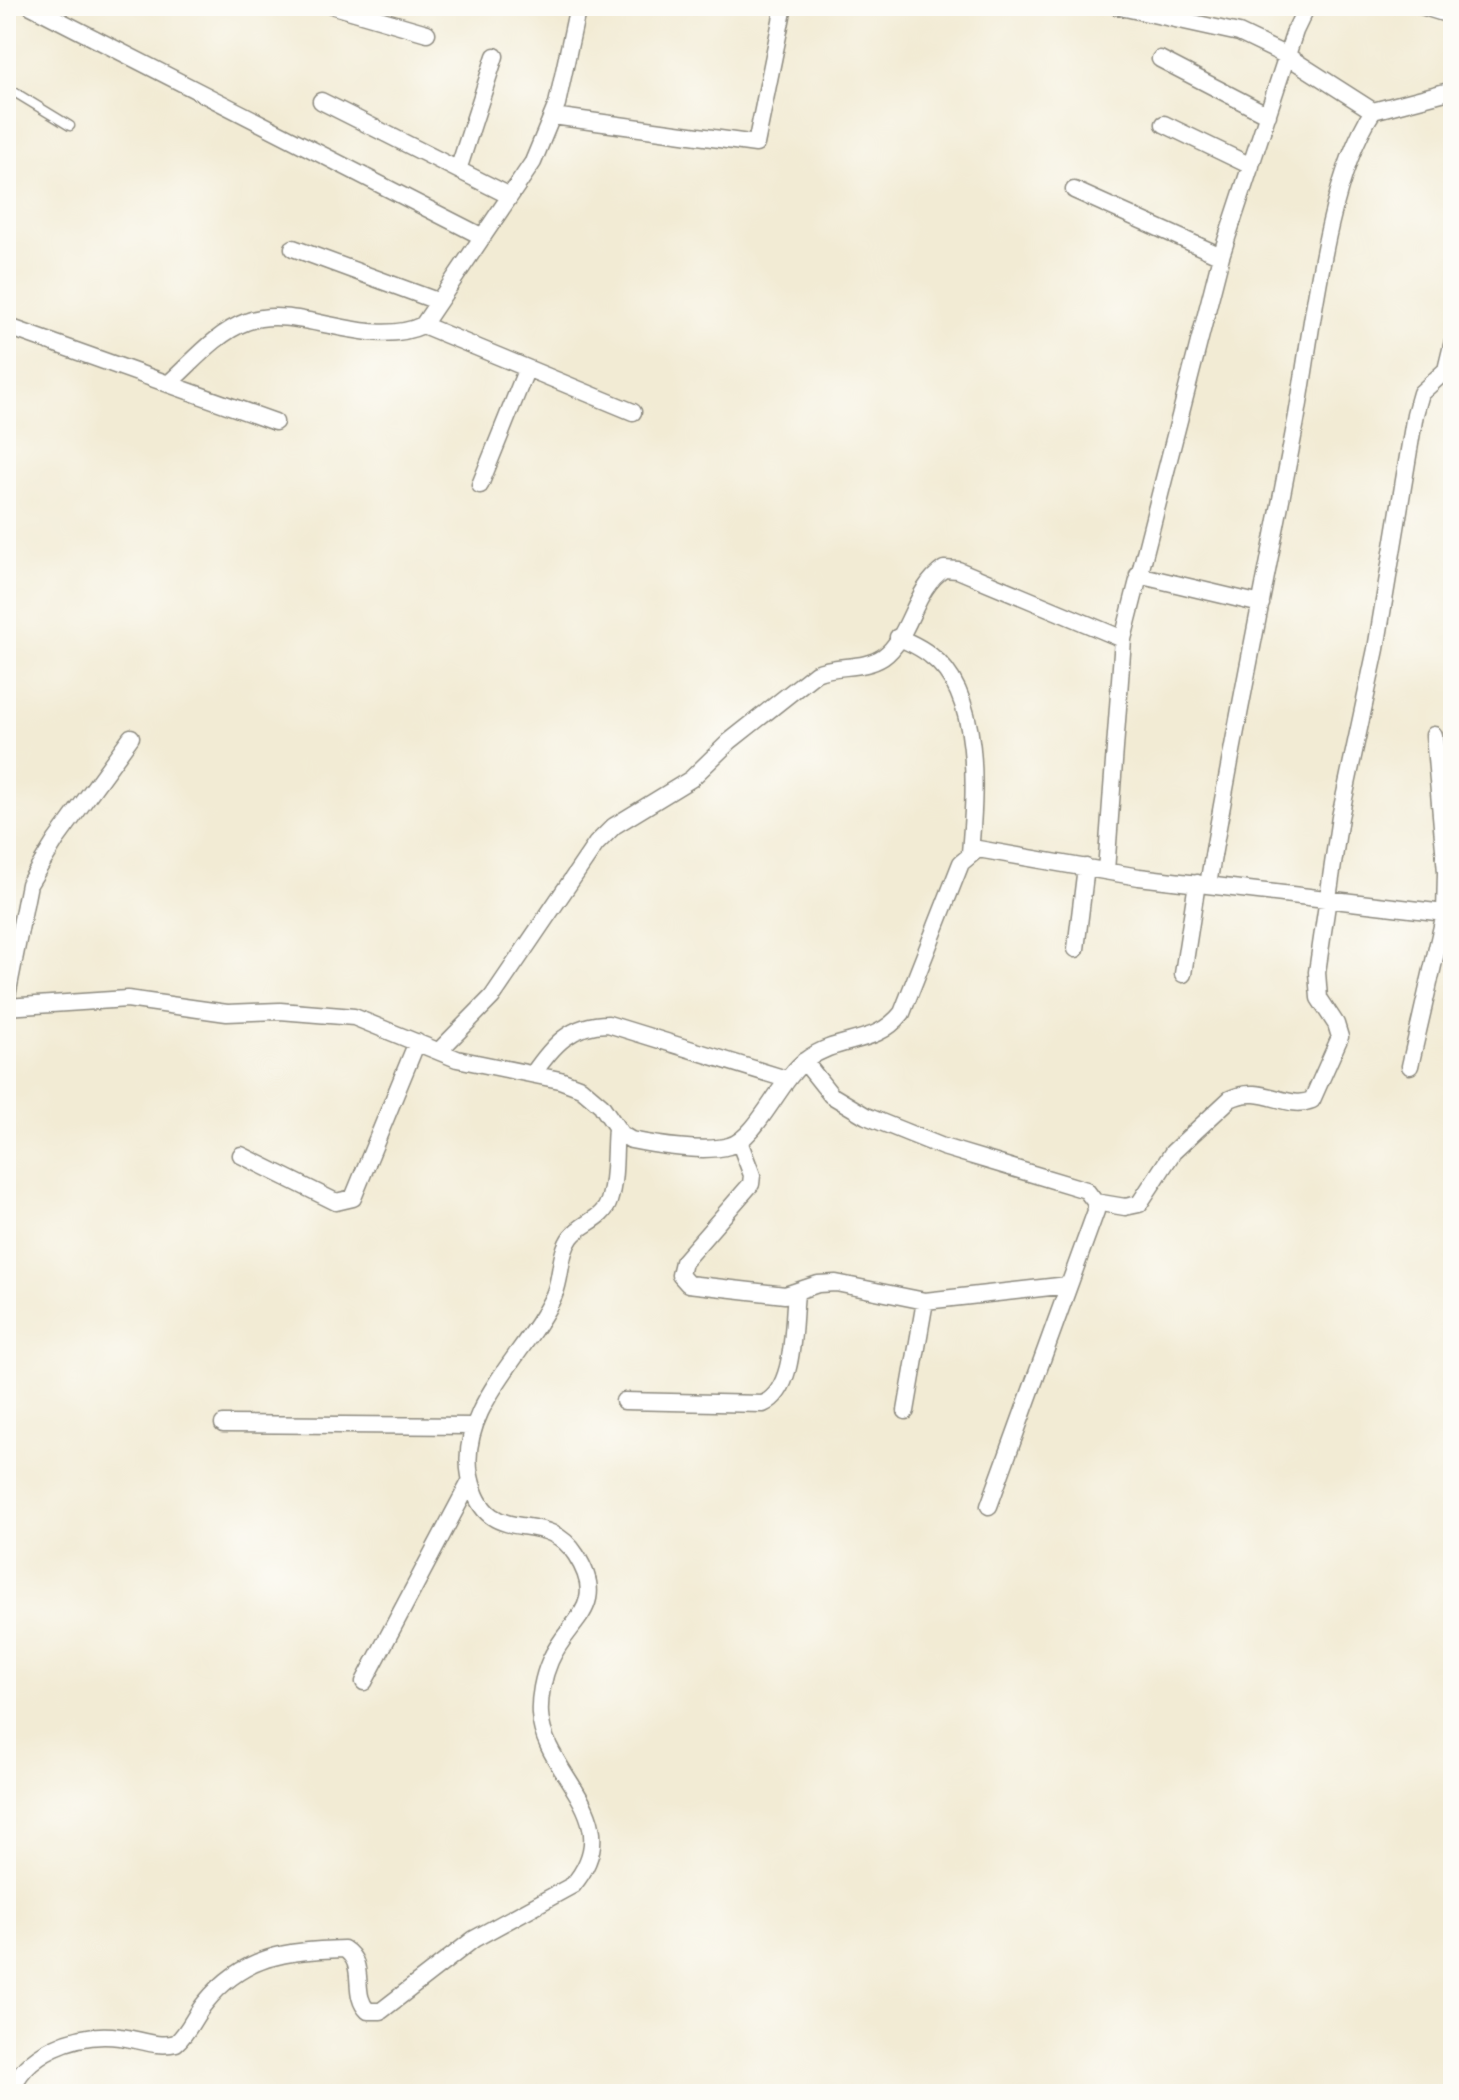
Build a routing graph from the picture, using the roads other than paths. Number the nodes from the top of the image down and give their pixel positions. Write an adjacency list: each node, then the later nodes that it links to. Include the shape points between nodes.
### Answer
1 (31, 6): 25 (street)
2 (334, 6): 9 (street)
3 (578, 6): 18 (street)
4 (784, 6): 18 (street, via 756,144)
5 (1116, 6): 11 (street, via 1239,33)
6 (1307, 6): 11 (street)
7 (1421, 6): 8 (street)
8 (1453, 16)
9 (427, 33)
10 (495, 56): 22 (street)
11 (1287, 56): 16 (street); 17 (street)
12 (1160, 59): 17 (street)
13 (6, 87): 20 (lane)
14 (1453, 90): 16 (street)
15 (321, 101): 22 (street)
16 (1373, 111): 38 (street, via 1359,133 1338,200)
17 (1268, 115): 21 (street)
18 (553, 116): 24 (street, via 533,162)
19 (1164, 124): 21 (street)
20 (70, 126)
21 (1251, 166): 27 (street)
22 (458, 170): 24 (street)
23 (1074, 190): 27 (street)
24 (510, 196): 25 (street)
25 (481, 236): 28 (street)
26 (293, 248): 28 (street)
27 (1221, 256): 37 (street)
28 (437, 301): 29 (street)
29 (423, 325): 32 (street); 33 (street, via 393,335 259,318 231,328)
30 (6, 326): 33 (street)
31 (1453, 341): 47 (street, via 1446,370 1418,401)
32 (527, 368): 34 (street); 36 (street)
33 (168, 384): 35 (street)
34 (633, 412)
35 (275, 422)
36 (480, 485)
37 (1138, 575): 38 (street); 40 (street)
38 (1261, 604): 46 (street)
39 (898, 637): 40 (street, via 930,582 951,569); 43 (street, via 932,655 965,712 974,775); 54 (street, via 873,662 816,673 691,779 614,826 596,844 492,997)
40 (1123, 639): 45 (street)
41 (1434, 735): 48 (street)
42 (131, 737): 51 (street, via 29,884)
43 (970, 853): 44 (street, via 984,847); 55 (street, via 961,863 902,1013 890,1029 825,1047)
44 (1086, 867): 45 (street); 49 (street)
45 (1106, 871): 46 (street)
46 (1203, 884): 47 (street); 50 (street)
47 (1326, 897): 48 (street); 62 (street, via 1316,987 1340,1037 1312,1100 1241,1093 1173,1152 1139,1204)
48 (1449, 913): 56 (street)
49 (1076, 949)
50 (1183, 974)
51 (6, 1001)
52 (6, 1007): 53 (street, via 127,999 227,1013 337,1014)
53 (417, 1042): 54 (street); 61 (street, via 353,1198 336,1202)
54 (439, 1051): 57 (street)
55 (804, 1061): 58 (street); 62 (street, via 831,1095 866,1116 943,1147 1086,1190)
56 (1410, 1066)
57 (533, 1074): 58 (street, via 562,1037 593,1024 608,1024); 59 (street, via 592,1095)
58 (786, 1079): 60 (street)
59 (616, 1128): 60 (street, via 631,1140 650,1143 713,1148); 69 (street, via 609,1202 571,1238 553,1296)
60 (739, 1141): 64 (street, via 751,1184 689,1254 680,1275 688,1284)
61 (241, 1155)
62 (1095, 1202): 63 (street)
63 (1068, 1285): 65 (street); 71 (street)
64 (796, 1294): 65 (street, via 836,1283); 66 (street, via 786,1373 775,1398 763,1404)
65 (925, 1301): 67 (street)
66 (624, 1401)
67 (906, 1411)
68 (223, 1424): 69 (street)
69 (473, 1426): 70 (street, via 467,1457)
70 (471, 1480): 72 (street); 73 (street, via 478,1500 500,1523 554,1532 577,1556 588,1583 587,1609 550,1660 540,1697 547,1742 584,1802 591,1828 583,1873 573,1885 474,1939 381,2011 362,2005 357,1967 344,1949 265,1957 242,1967 205,2002 176,2043 105,2037 49,2049 19,2071)
71 (989, 1506)
72 (364, 1682)
73 (10, 2094)

